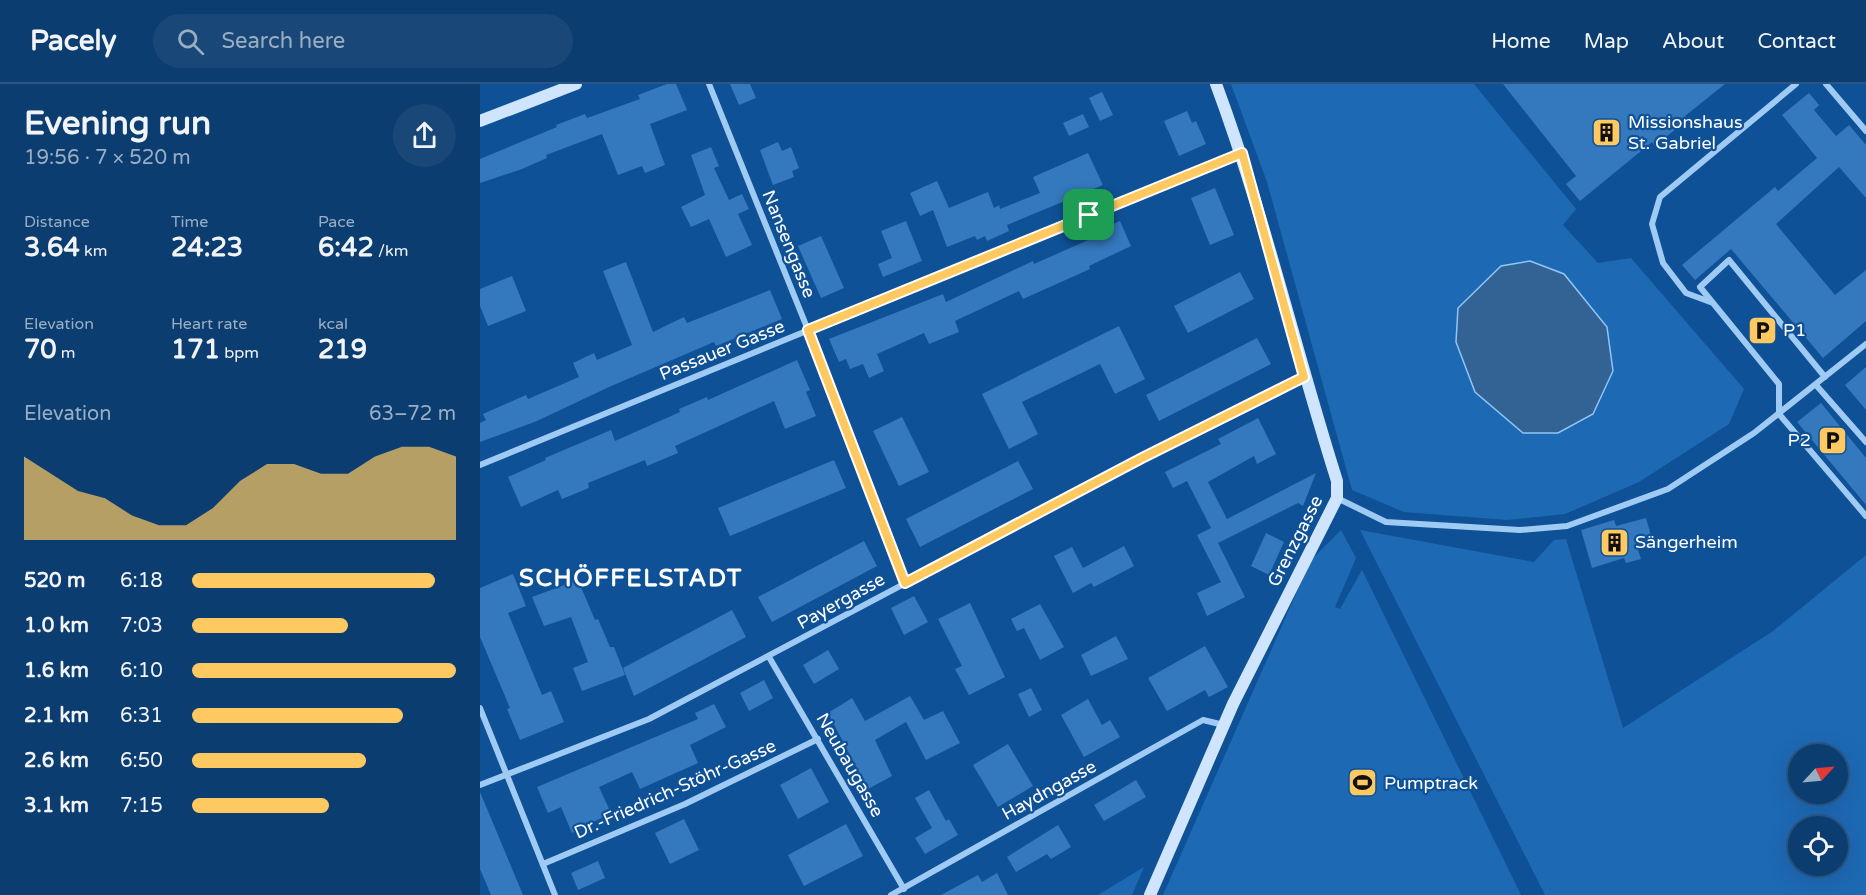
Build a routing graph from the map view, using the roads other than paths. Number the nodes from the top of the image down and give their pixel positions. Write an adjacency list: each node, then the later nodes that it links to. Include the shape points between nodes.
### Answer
1 (576, 84): 6 (street)
2 (709, 84): 10 (street, Nansengasse)
3 (1216, 84): 8 (street, Grenzgasse)
4 (1796, 84): 9 (street, via 1660,197 1652,224 1663,262 1686,293)
5 (1827, 84): 7 (street)
6 (480, 121)
7 (1866, 131)
8 (1242, 153): 10 (street, Passauer Gasse); 12 (street, Grenzgasse)
9 (1713, 303): 13 (street, via 1700,287 1729,260); 15 (street, via 1779,384)
10 (808, 330): 17 (street, Passauer Gasse); 20 (street, Nansengasse)
11 (1866, 344): 13 (street)
12 (1304, 377): 18 (street, Grenzgasse, via 1337,481); 20 (street, Payergasse)
13 (1825, 378): 14 (street)
14 (1816, 385): 15 (street); 16 (street)
15 (1779, 414): 18 (street, via 1668,489 1567,526 1520,530 1386,522); 19 (street)
16 (1866, 442)
17 (480, 465)
18 (1337, 498): 23 (street, Grenzgasse)
19 (1866, 516)
20 (905, 583): 21 (street, Payergasse)
21 (769, 657): 24 (street, Neubaugasse); 25 (street, Payergasse, via 649,719)
22 (480, 708): 25 (street)
23 (1224, 725): 28 (street, Haydngasse, via 1203,720); 31 (street, Grenzgasse)
24 (818, 739): 27 (street, Dr.-Friedrich-Stöhr-Gasse, via 686,804); 28 (street, Neubaugasse)
25 (507, 774): 26 (street, Payergasse); 27 (street)
26 (480, 785)
27 (543, 864): 29 (street)
28 (904, 889): 30 (street, Haydngasse)
29 (555, 895)
30 (891, 895)
31 (1150, 895)

